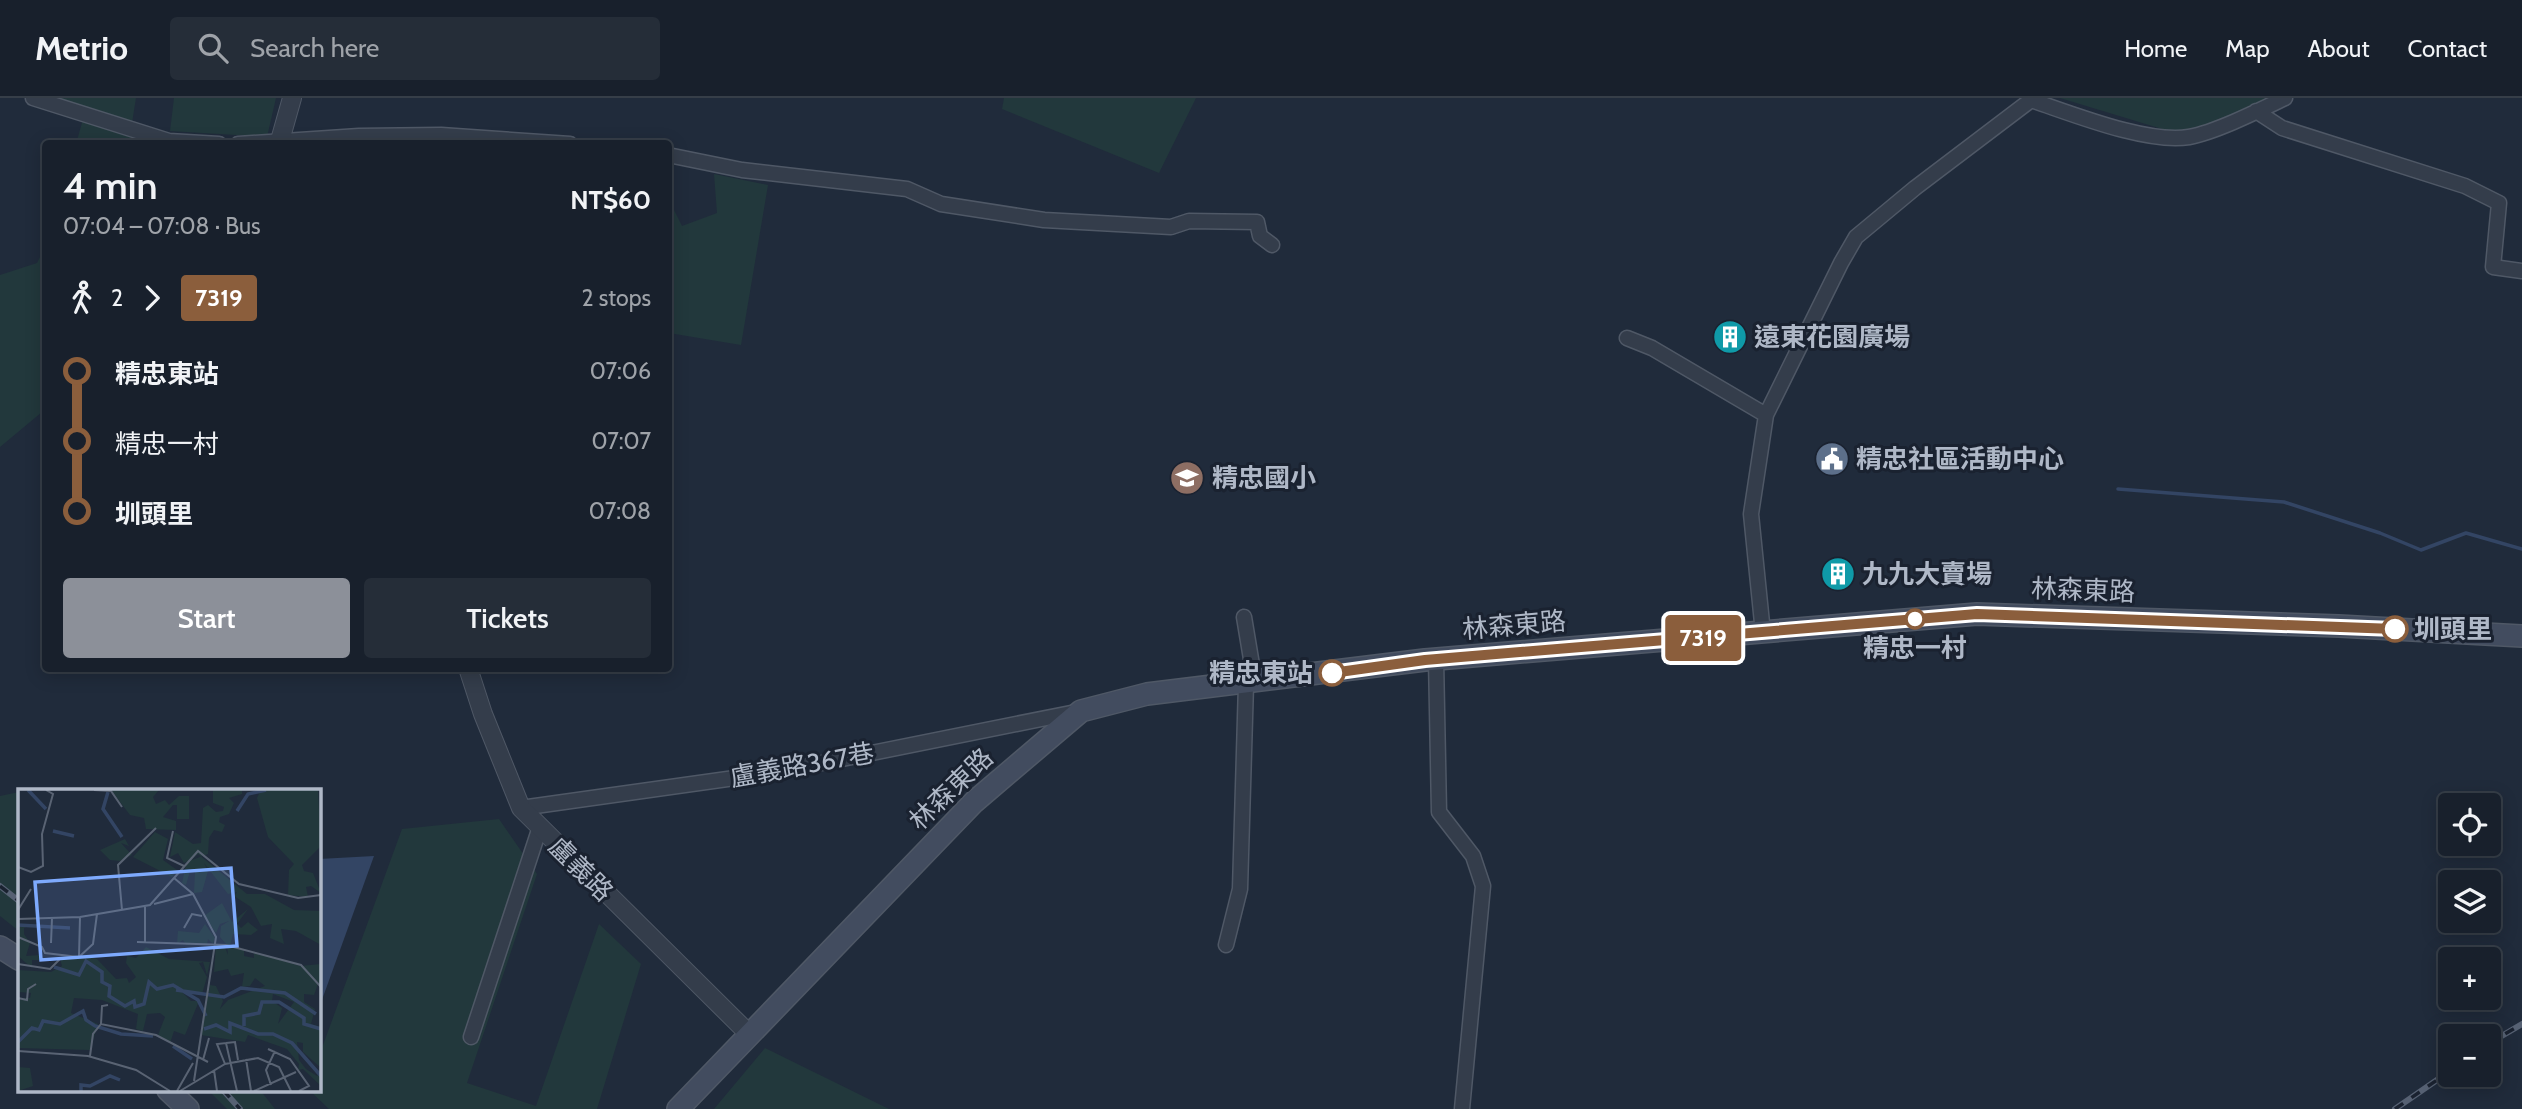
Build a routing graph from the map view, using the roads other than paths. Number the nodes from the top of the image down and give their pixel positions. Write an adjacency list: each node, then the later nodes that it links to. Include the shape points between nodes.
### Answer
1 (33, 98): 5 (street)
2 (292, 98): 6 (street)
3 (2285, 98): 4 (street)
4 (2256, 111): 11 (street, via 2282,128 2465,186 2499,203 2493,267); 13 (street, via 2190,136 2161,138 2031,100 1856,237)
5 (166, 140)
6 (280, 140)
7 (313, 140): 8 (street, via 441,135)
8 (513, 140)
9 (672, 156): 10 (street, via 742,170 907,189 941,204 1044,220 1171,228 1189,221 1257,222 1260,236)
10 (1272, 245)
11 (2522, 271)
12 (1627, 338): 13 (street)
13 (1766, 415): 15 (street, via 1751,514)
14 (1244, 617): 19 (street)
15 (1763, 633): 16 (main road, 林森東路, via 1977,614); 17 (main road, 林森東路)
16 (2522, 636)
17 (1436, 659): 19 (main road, 林森東路); 31 (street, via 1439,812 1473,856 1483,886)
18 (469, 672): 21 (street, 盧義路)
19 (1250, 684): 20 (main road, 林森東路, via 1147,694); 23 (street, via 1240,889)
20 (1081, 711): 21 (street, 盧義路367巷, via 777,772); 26 (main road, 林森東路, via 974,802)
21 (521, 808): 22 (street, 盧義路)
22 (540, 827): 26 (street, 盧義路); 27 (street)
23 (1226, 945)
24 (0, 947): 25 (main road)
25 (18, 958)
26 (749, 1034): 30 (main road, 林森東路)
27 (471, 1037)
28 (169, 1091): 29 (main road)
29 (188, 1109)
30 (678, 1109)
31 (1462, 1109)

